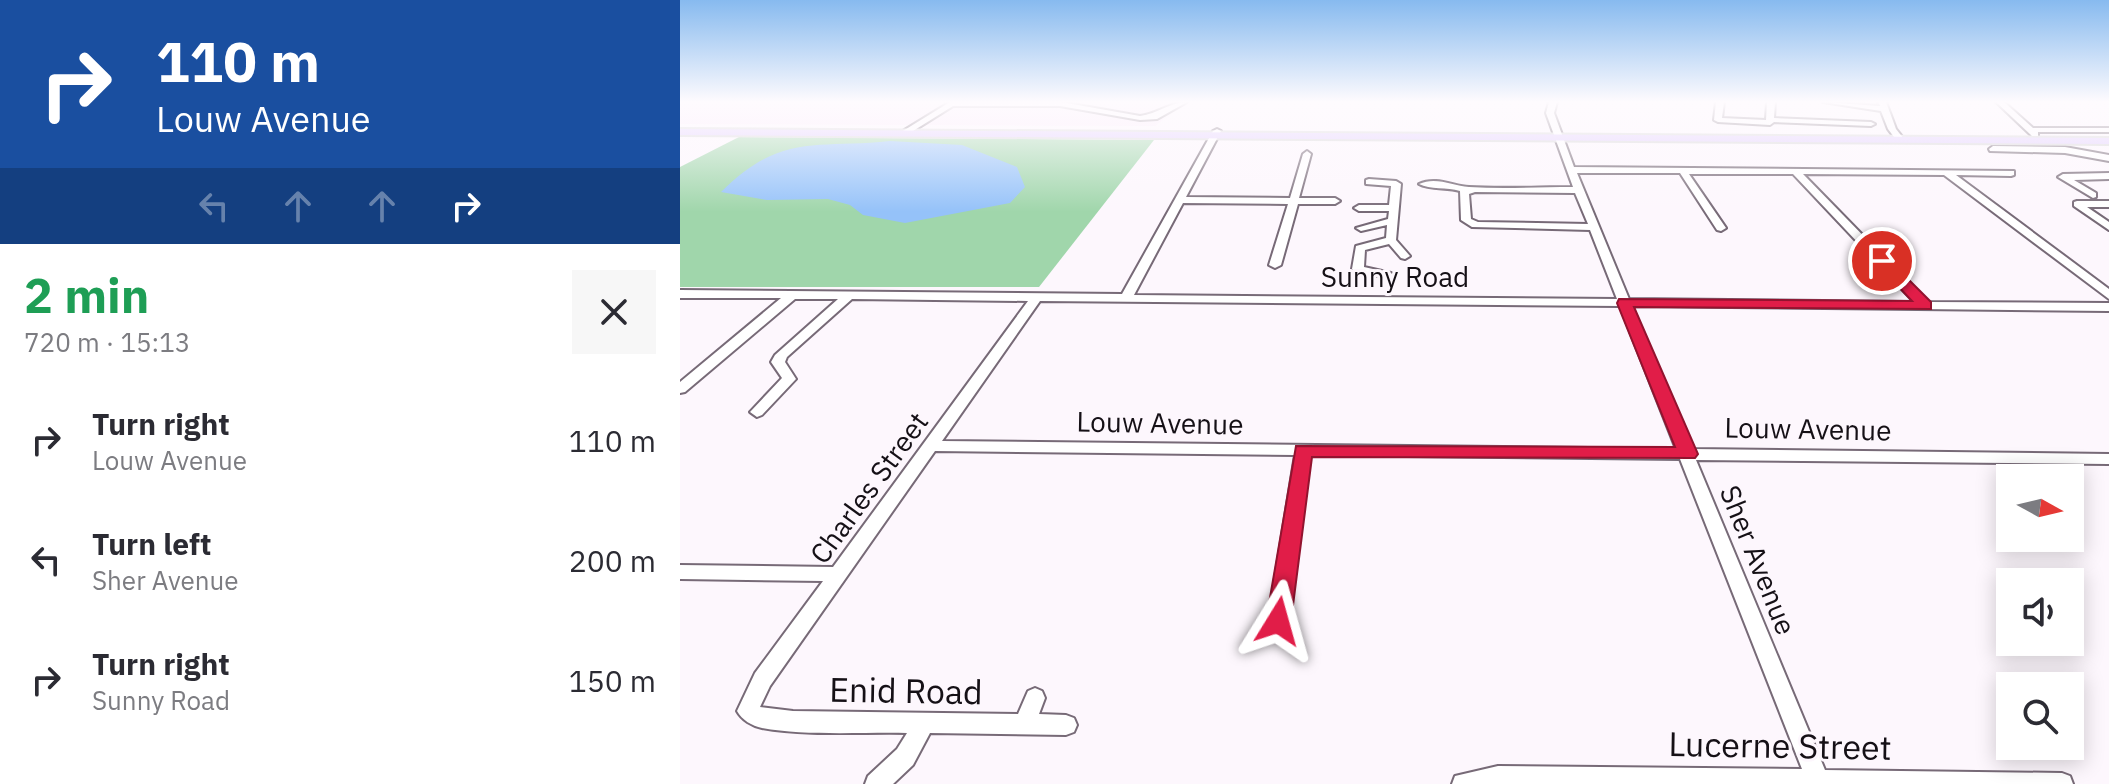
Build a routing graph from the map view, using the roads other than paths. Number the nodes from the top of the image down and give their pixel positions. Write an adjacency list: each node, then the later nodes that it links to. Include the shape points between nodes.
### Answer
1 (1213, 139): 24 (street)
2 (1558, 139): 11 (street, Sher Avenue)
3 (1563, 139): 4 (main road)
4 (1617, 139)
5 (2065, 139): 6 (main road)
6 (2109, 139)
7 (1993, 149): 9 (street, via 2065,150)
8 (1307, 154): 25 (street)
9 (2109, 158)
10 (2096, 168): 17 (street)
11 (1571, 170): 13 (street); 22 (street, Sher Avenue)
12 (2052, 170): 18 (street)
13 (1683, 171): 14 (street); 34 (street)
14 (1795, 171): 15 (street); 46 (street)
15 (1947, 173): 16 (street); 39 (street)
16 (2011, 173)
17 (2109, 175): 18 (street)
18 (2063, 177): 23 (street)
19 (1369, 182): 29 (street, via 1396,183)
20 (1424, 184): 21 (street)
21 (1468, 190): 22 (street); 31 (street, via 1462,197 1466,220 1473,224)
22 (1580, 190): 31 (street, Sher Avenue)
23 (2093, 195)
24 (1181, 200): 25 (street); 43 (street)
25 (1294, 201): 26 (street); 37 (street)
26 (1335, 201)
27 (2109, 204): 32 (street, via 2077,204)
28 (1359, 208): 29 (street)
29 (1395, 208): 30 (street)
30 (1394, 221): 33 (street); 35 (street)
31 (1594, 227): 45 (street, Sher Avenue)
32 (2109, 227)
33 (1361, 228)
34 (1721, 228)
35 (1391, 240): 36 (street); 44 (street, via 1362,247 1357,260 1360,271 1387,275)
36 (1405, 256)
37 (1275, 265)
38 (680, 294): 40 (street, Sunny Road)
39 (2109, 295)
40 (791, 296): 41 (street, Sunny Road); 48 (street)
41 (848, 296): 42 (street, Sunny Road); 49 (street, via 782,355 778,362 789,379)
42 (1037, 297): 43 (street, Sunny Road); 50 (street, Charles Street)
43 (1126, 298): 44 (street, Sunny Road)
44 (1386, 300): 45 (street, Sunny Road)
45 (1625, 303): 46 (street, Sunny Road); 52 (street, Sher Avenue)
46 (1925, 306): 47 (street, Sunny Road)
47 (2109, 307)
48 (680, 389)
49 (757, 412)
50 (931, 446): 51 (street, Louw Avenue); 55 (street, Charles Street)
51 (1303, 450): 52 (street, Louw Avenue); 56 (street)
52 (1688, 454): 53 (street, Louw Avenue); 62 (street, Sher Avenue)
53 (2109, 459)
54 (680, 572): 55 (street)
55 (840, 574): 58 (street, Charles Street, via 762,680)
56 (1278, 621)
57 (1035, 698): 60 (street)
58 (748, 711): 59 (street, Enid Road, via 760,718)
59 (923, 725): 60 (street, Enid Road); 63 (street, via 905,757)
60 (1024, 725): 61 (street, Enid Road)
61 (1066, 725)
62 (1818, 780): 64 (street, Lucerne Street, via 1498,777); 65 (street, Lucerne Street)
63 (876, 784)
64 (1463, 784)
65 (2006, 784): 66 (street, Lucerne Street)
66 (2062, 784)

